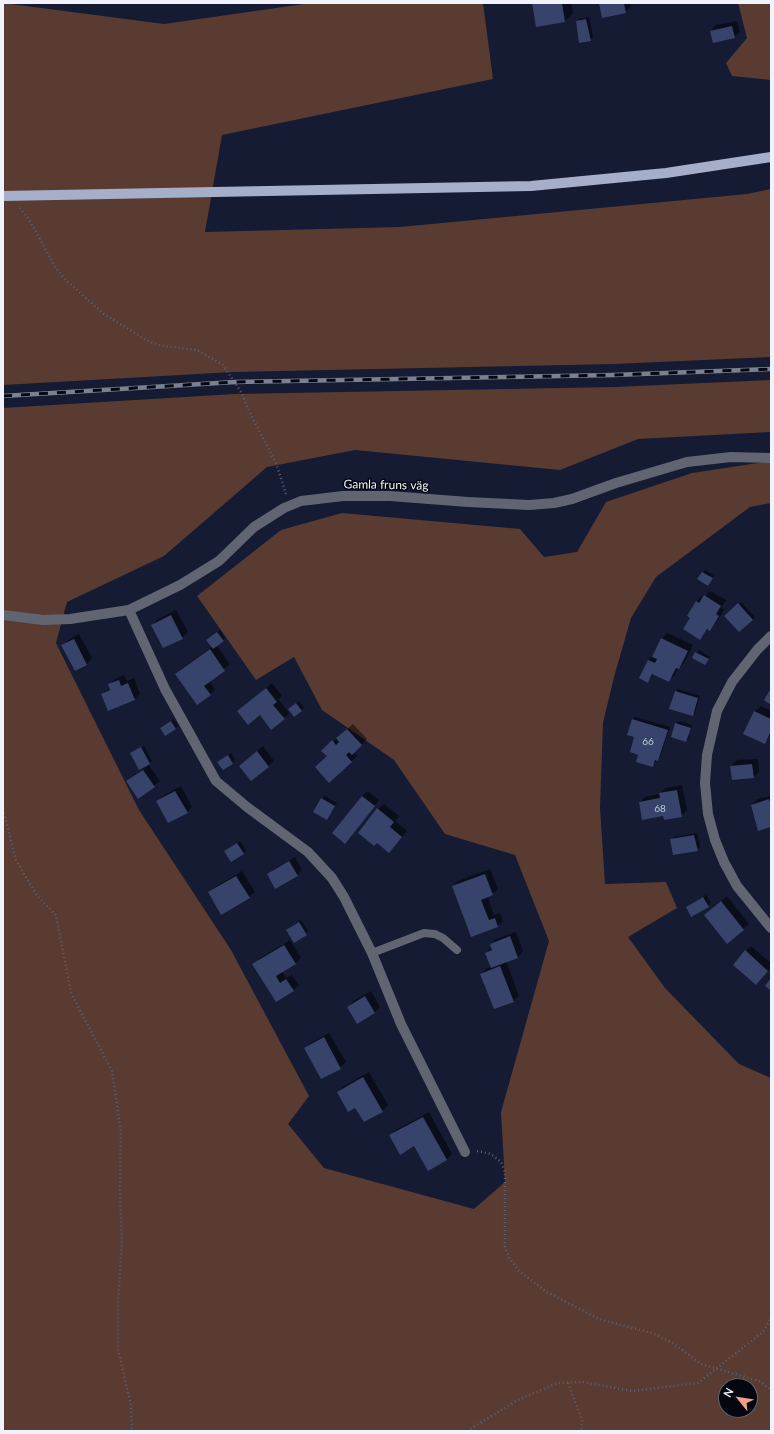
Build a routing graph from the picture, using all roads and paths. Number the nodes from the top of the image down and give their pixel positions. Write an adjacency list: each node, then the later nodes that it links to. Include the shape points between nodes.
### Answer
1 (771, 157): 2 (main road, via 666,173 531,186)
2 (7, 196): 4 (path, via 29,218 55,267 104,314 146,340 198,350 223,365 241,392 276,463)
3 (771, 458): 4 (street, Gamla fruns väg, via 731,457 687,462 554,503 528,505 390,496 343,496 301,501)
4 (291, 505): 5 (street, Gamla fruns väg, via 254,528 219,562 180,585)
5 (128, 610): 6 (street, Gamla fruns väg, via 70,619 43,620); 11 (street, via 165,689 216,781 308,852 332,878)
6 (3, 615)
7 (771, 636): 9 (street, via 732,682 717,711 707,755 705,783 708,814 724,862 737,886)
8 (3, 809): 17 (path, via 16,860 36,896 56,915 71,993 112,1071 121,1132 122,1245 118,1350 131,1405)
9 (771, 928)
10 (457, 950): 11 (lane, via 443,938 424,933)
11 (372, 953): 12 (street, via 401,1024)
12 (465, 1152): 14 (path, via 491,1154 503,1167 505,1248 519,1271 547,1292 599,1319 652,1333 673,1343 701,1364)
13 (771, 1318): 14 (path, via 763,1332)
14 (717, 1368): 15 (path, via 698,1383 632,1391 582,1382); 16 (path, via 759,1381)
15 (568, 1383): 18 (path, via 558,1383 516,1401); 19 (path, via 582,1420)
16 (771, 1390)
17 (132, 1431)
18 (467, 1431)
19 (581, 1431)

